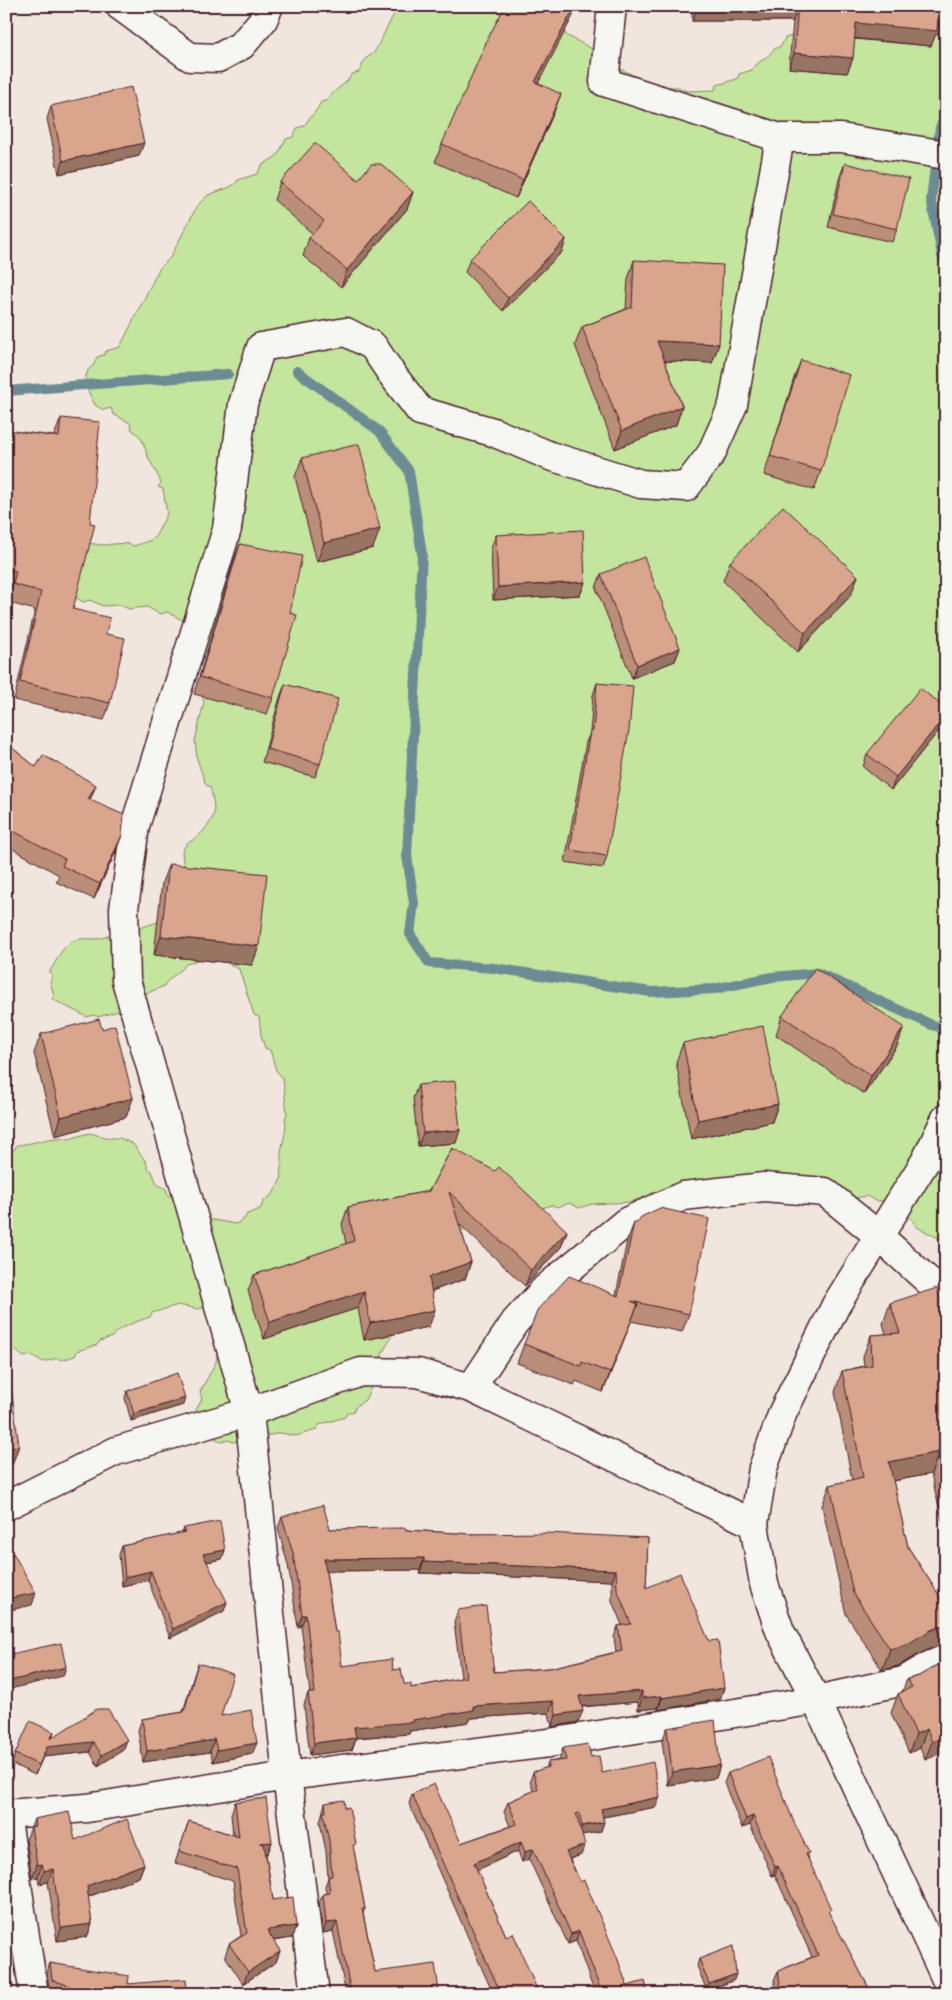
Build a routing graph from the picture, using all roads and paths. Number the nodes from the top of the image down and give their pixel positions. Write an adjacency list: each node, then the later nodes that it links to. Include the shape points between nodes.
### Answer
1 (120, 6): 2 (street, via 190,57 218,58 242,45 263,20)
2 (269, 6)
3 (612, 6): 4 (street, via 604,82)
4 (780, 138): 5 (street, via 841,138); 10 (street, via 733,405 711,454 686,487 641,484 550,456 493,432 420,411 373,346 346,332 261,346 243,404 227,528 134,826 124,909 126,980)
5 (946, 155)
6 (946, 1118): 7 (street, via 926,1160)
7 (879, 1236): 8 (street); 9 (street, via 825,1192 764,1187 683,1196 626,1222 546,1288 515,1322); 12 (street, via 836,1305 783,1412 763,1468)
8 (946, 1297)
9 (470, 1388): 10 (street, via 418,1373 361,1372); 12 (street)
10 (249, 1412): 11 (street, via 116,1452); 15 (street)
11 (6, 1506)
12 (754, 1524): 14 (street, via 764,1584 780,1631)
13 (946, 1660): 14 (street, via 904,1681)
14 (816, 1700): 15 (street, via 549,1743); 17 (street)
15 (287, 1776): 16 (street, via 86,1808); 19 (street)
16 (6, 1814): 18 (street)
17 (946, 1979)
18 (34, 1994)
19 (315, 1994)

